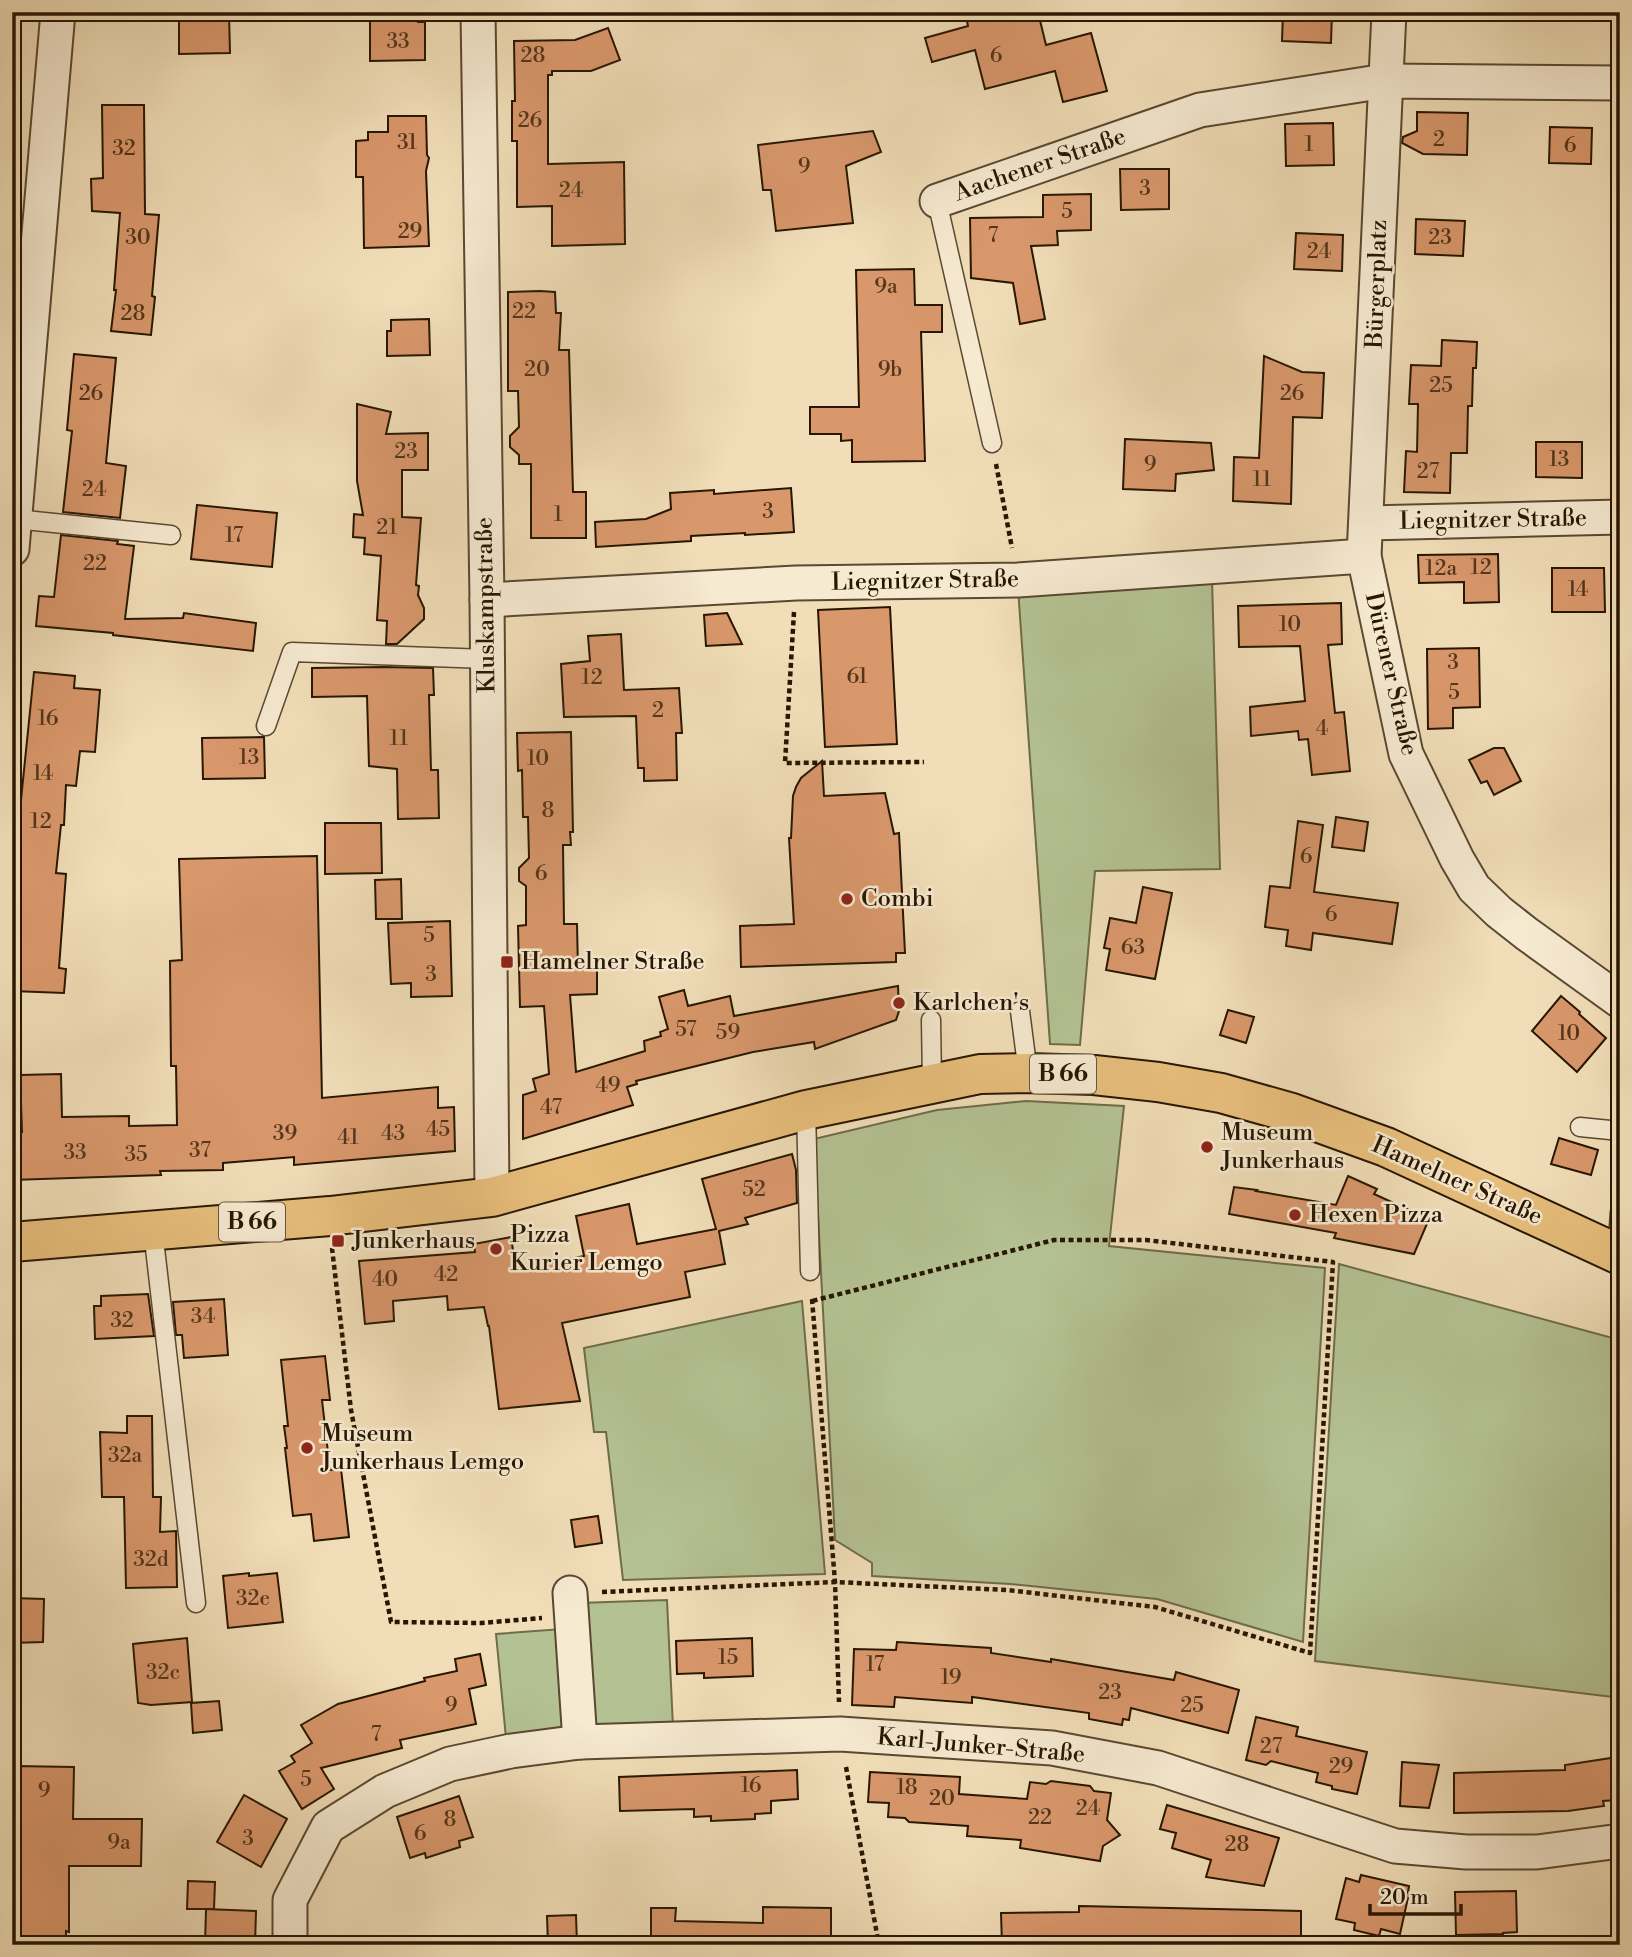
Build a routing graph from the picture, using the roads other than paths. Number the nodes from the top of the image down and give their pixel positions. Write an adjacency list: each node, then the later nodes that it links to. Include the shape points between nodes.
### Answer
1 (58, 12): 10 (street)
2 (478, 12): 13 (street, Kluskampstraße)
3 (1389, 12): 4 (street, Bürgerplatz)
4 (1385, 81): 5 (street, Aachener Straße); 6 (street, Aachener Straße, via 1200,110); 9 (street, Bürgerplatz)
5 (1620, 83)
6 (937, 201): 7 (lane, Aachener Straße)
7 (992, 443)
8 (1620, 517): 9 (street, Liegnitzer Straße)
9 (1367, 523): 12 (street, Bürgerplatz)
10 (13, 534): 11 (lane)
11 (171, 535)
12 (1364, 556): 13 (street, Liegnitzer Straße, via 1018,580 796,583); 16 (street, Dürener Straße, via 1406,754 1457,859 1474,888 1499,912)
13 (487, 600): 14 (street, Kluskampstraße)
14 (487, 659): 15 (lane, via 292,652); 24 (street, Kluskampstraße)
15 (266, 726)
16 (1620, 1001)
17 (1020, 1011): 19 (lane)
18 (931, 1020): 20 (lane)
19 (1028, 1073): 20 (main road, Hamelner Straße / B 66, via 980,1074); 28 (main road, Hamelner Straße / B 66, via 1094,1074 1158,1082 1292,1113 1386,1147)
20 (932, 1083): 21 (main road, Hamelner Straße / B 66)
21 (806, 1110): 24 (main road, Hamelner Straße / B 66); 29 (lane)
22 (1580, 1127): 23 (lane)
23 (1620, 1131)
24 (492, 1197): 26 (main road, Hamelner Straße / B 66)
25 (1620, 1212): 28 (lane)
26 (153, 1231): 27 (main road, Hamelner Straße / B 66); 30 (lane)
27 (12, 1242)
28 (1618, 1254)
29 (810, 1271)
30 (195, 1603)
31 (570, 1604): 32 (street)
32 (580, 1742): 33 (street, Karl-Junker-Straße, via 840,1734 1052,1748 1158,1768 1395,1846 1537,1852); 34 (street, Karl-Junker-Straße, via 450,1764 384,1791 328,1827 290,1900)
33 (1620, 1841)
34 (290, 1945)

